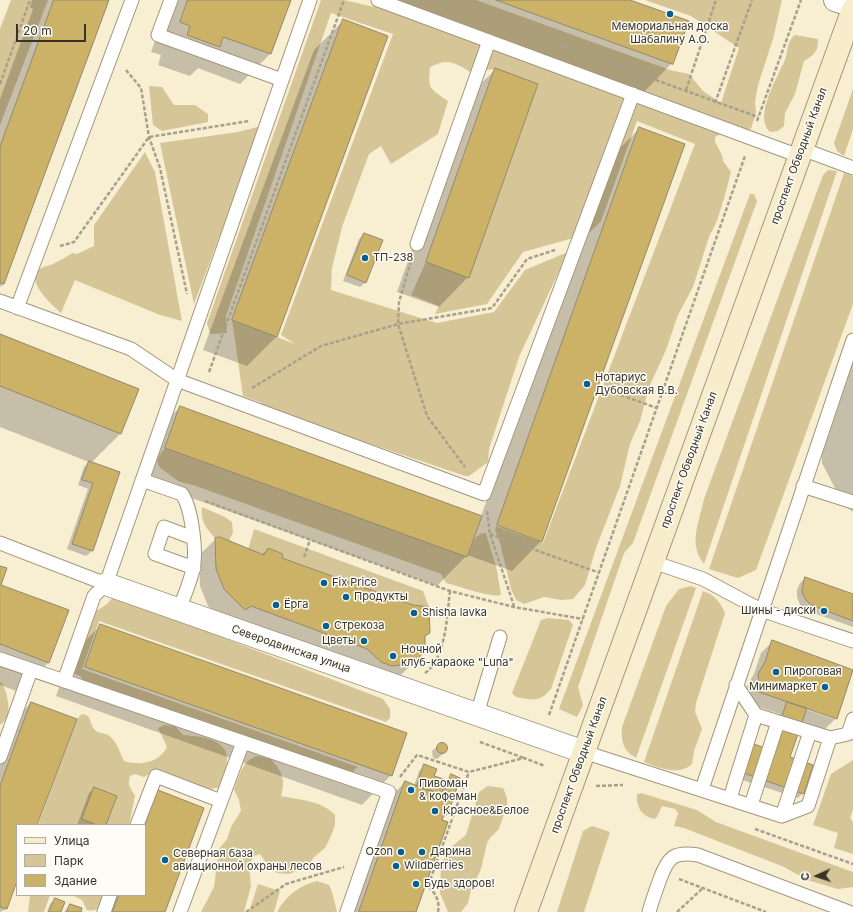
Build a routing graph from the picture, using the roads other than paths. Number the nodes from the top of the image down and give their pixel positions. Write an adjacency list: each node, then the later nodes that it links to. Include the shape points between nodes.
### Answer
1 (132, 0): 14 (lane)
2 (171, 0): 8 (lane, via 158,35)
3 (310, 0): 8 (lane)
4 (378, 0): 7 (lane)
5 (835, 0): 6 (street)
6 (853, 8): 10 (main road, проспект Обводный Канал)
7 (489, 41): 9 (lane); 12 (lane)
8 (282, 80): 16 (lane)
9 (632, 94): 10 (lane, via 751,138); 16 (lane, via 484,494)
10 (800, 152): 11 (lane); 22 (main road, проспект Обводный Канал)
11 (853, 168)
12 (417, 244)
13 (0, 301): 14 (lane)
14 (17, 308): 16 (lane, via 131,349)
15 (853, 340): 18 (lane)
16 (176, 380): 17 (lane)
17 (142, 480): 20 (lane, via 182,494 190,510); 24 (lane)
18 (803, 486): 19 (lane); 26 (lane)
19 (853, 502)
20 (193, 538): 23 (lane); 23 (lane, via 164,528 154,554)
21 (0, 543): 24 (lane, Северодвинская улица)
22 (653, 562): 26 (lane, via 703,579); 40 (main road, проспект Обводный Канал)
23 (194, 568): 25 (lane)
24 (106, 584): 25 (street, Северодвинская улица); 31 (lane, via 94,596)
25 (179, 610): 33 (street, Северодвинская улица)
26 (761, 610): 28 (lane); 32 (lane)
27 (500, 637): 33 (lane)
28 (853, 641)
29 (0, 659): 30 (lane)
30 (31, 670): 31 (lane); 41 (lane)
31 (64, 681): 39 (lane)
32 (736, 685): 34 (lane); 42 (lane)
33 (476, 714): 40 (street, Северодвинская улица)
34 (756, 715): 35 (lane); 43 (lane)
35 (778, 722): 37 (lane); 45 (lane)
36 (851, 724): 38 (lane)
37 (810, 732): 38 (lane); 46 (lane)
38 (830, 738): 46 (lane, via 808,806)
39 (242, 742): 44 (lane); 51 (lane, via 389,792)
40 (584, 752): 42 (lane); 52 (main road, проспект Обводный Канал)
41 (0, 757)
42 (702, 789): 43 (lane)
43 (730, 798): 45 (lane)
44 (221, 801): 47 (lane, via 156,776); 50 (lane)
45 (751, 805): 46 (lane)
46 (782, 816)
47 (137, 824)
48 (110, 896): 49 (lane)
49 (104, 912)
50 (180, 912)
51 (347, 912)
52 (526, 912)
53 (649, 912): 54 (lane, via 666,863 673,857 685,853 698,855)
54 (849, 912)

